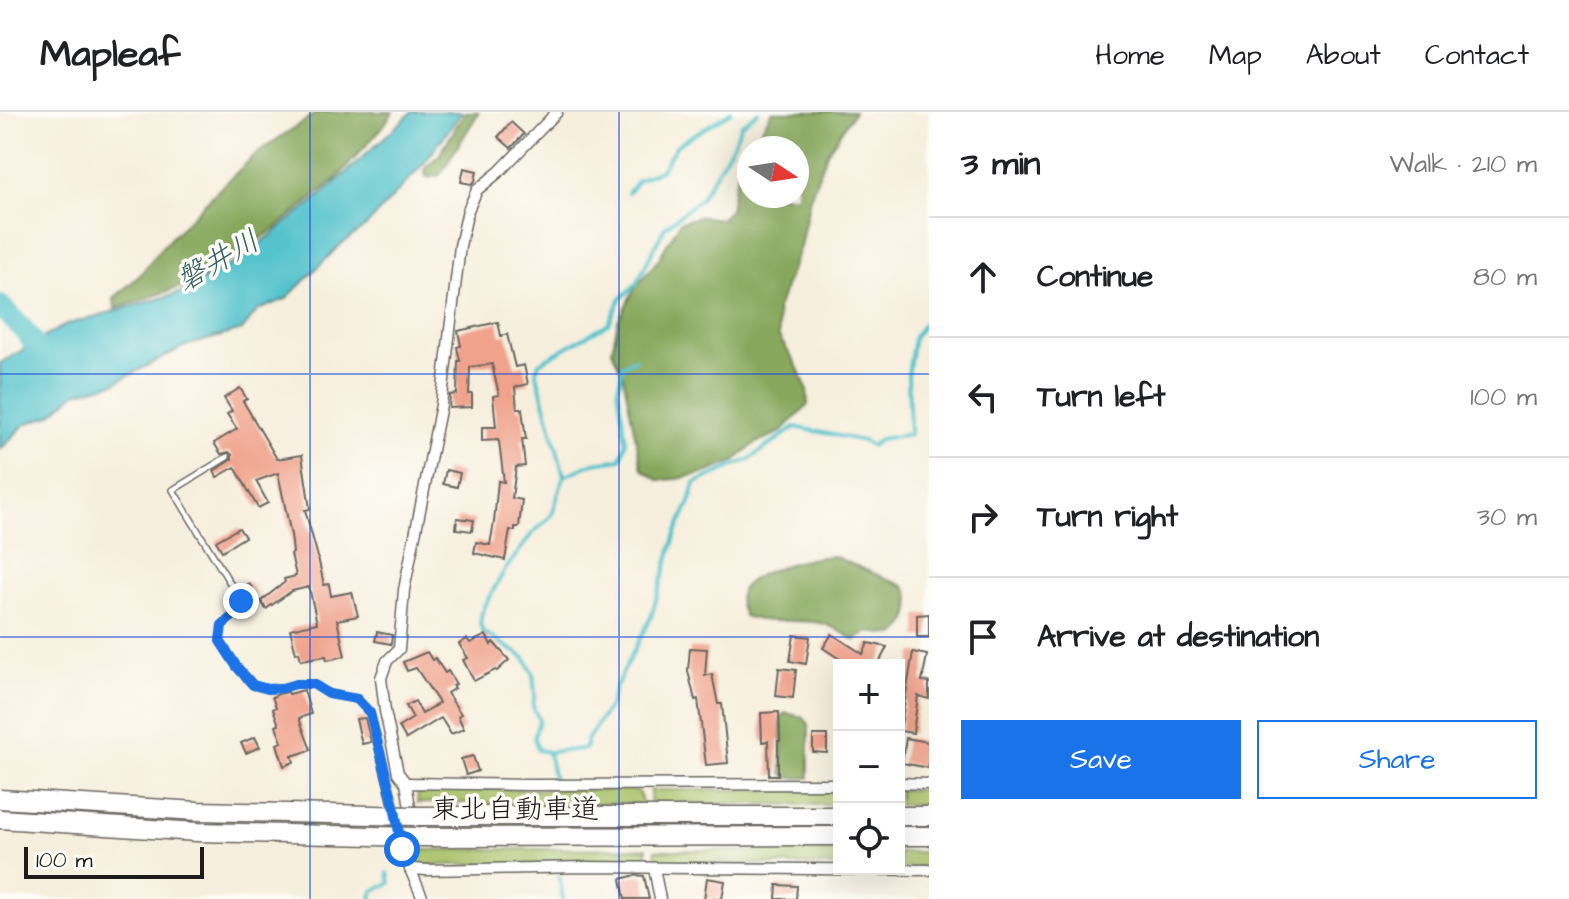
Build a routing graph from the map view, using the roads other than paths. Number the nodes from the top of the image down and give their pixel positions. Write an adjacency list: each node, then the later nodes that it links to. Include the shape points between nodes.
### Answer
1 (557, 112): 3 (street, via 477,190 468,210 441,405 404,590 399,649 381,678 398,773)
2 (227, 457): 15 (lane, via 173,490 241,601 239,611 222,625 220,641 253,685 268,689 313,684 329,694 357,699 370,713)
3 (406, 783): 5 (street); 16 (street)
4 (905, 783): 6 (street)
5 (833, 784)
6 (929, 784)
7 (0, 799): 8 (highway, 東北自動車道, bridge, via 415,816)
8 (833, 816)
9 (905, 816): 10 (highway)
10 (929, 816)
11 (0, 819): 12 (highway, 東北自動車道, bridge, via 197,832 417,837)
12 (833, 836)
13 (905, 836): 14 (highway)
14 (929, 836)
15 (402, 849): 16 (street)
16 (409, 865): 17 (street, via 427,870); 19 (street)
17 (654, 868): 18 (street); 20 (street)
18 (929, 870)
19 (423, 899)
20 (660, 899)

